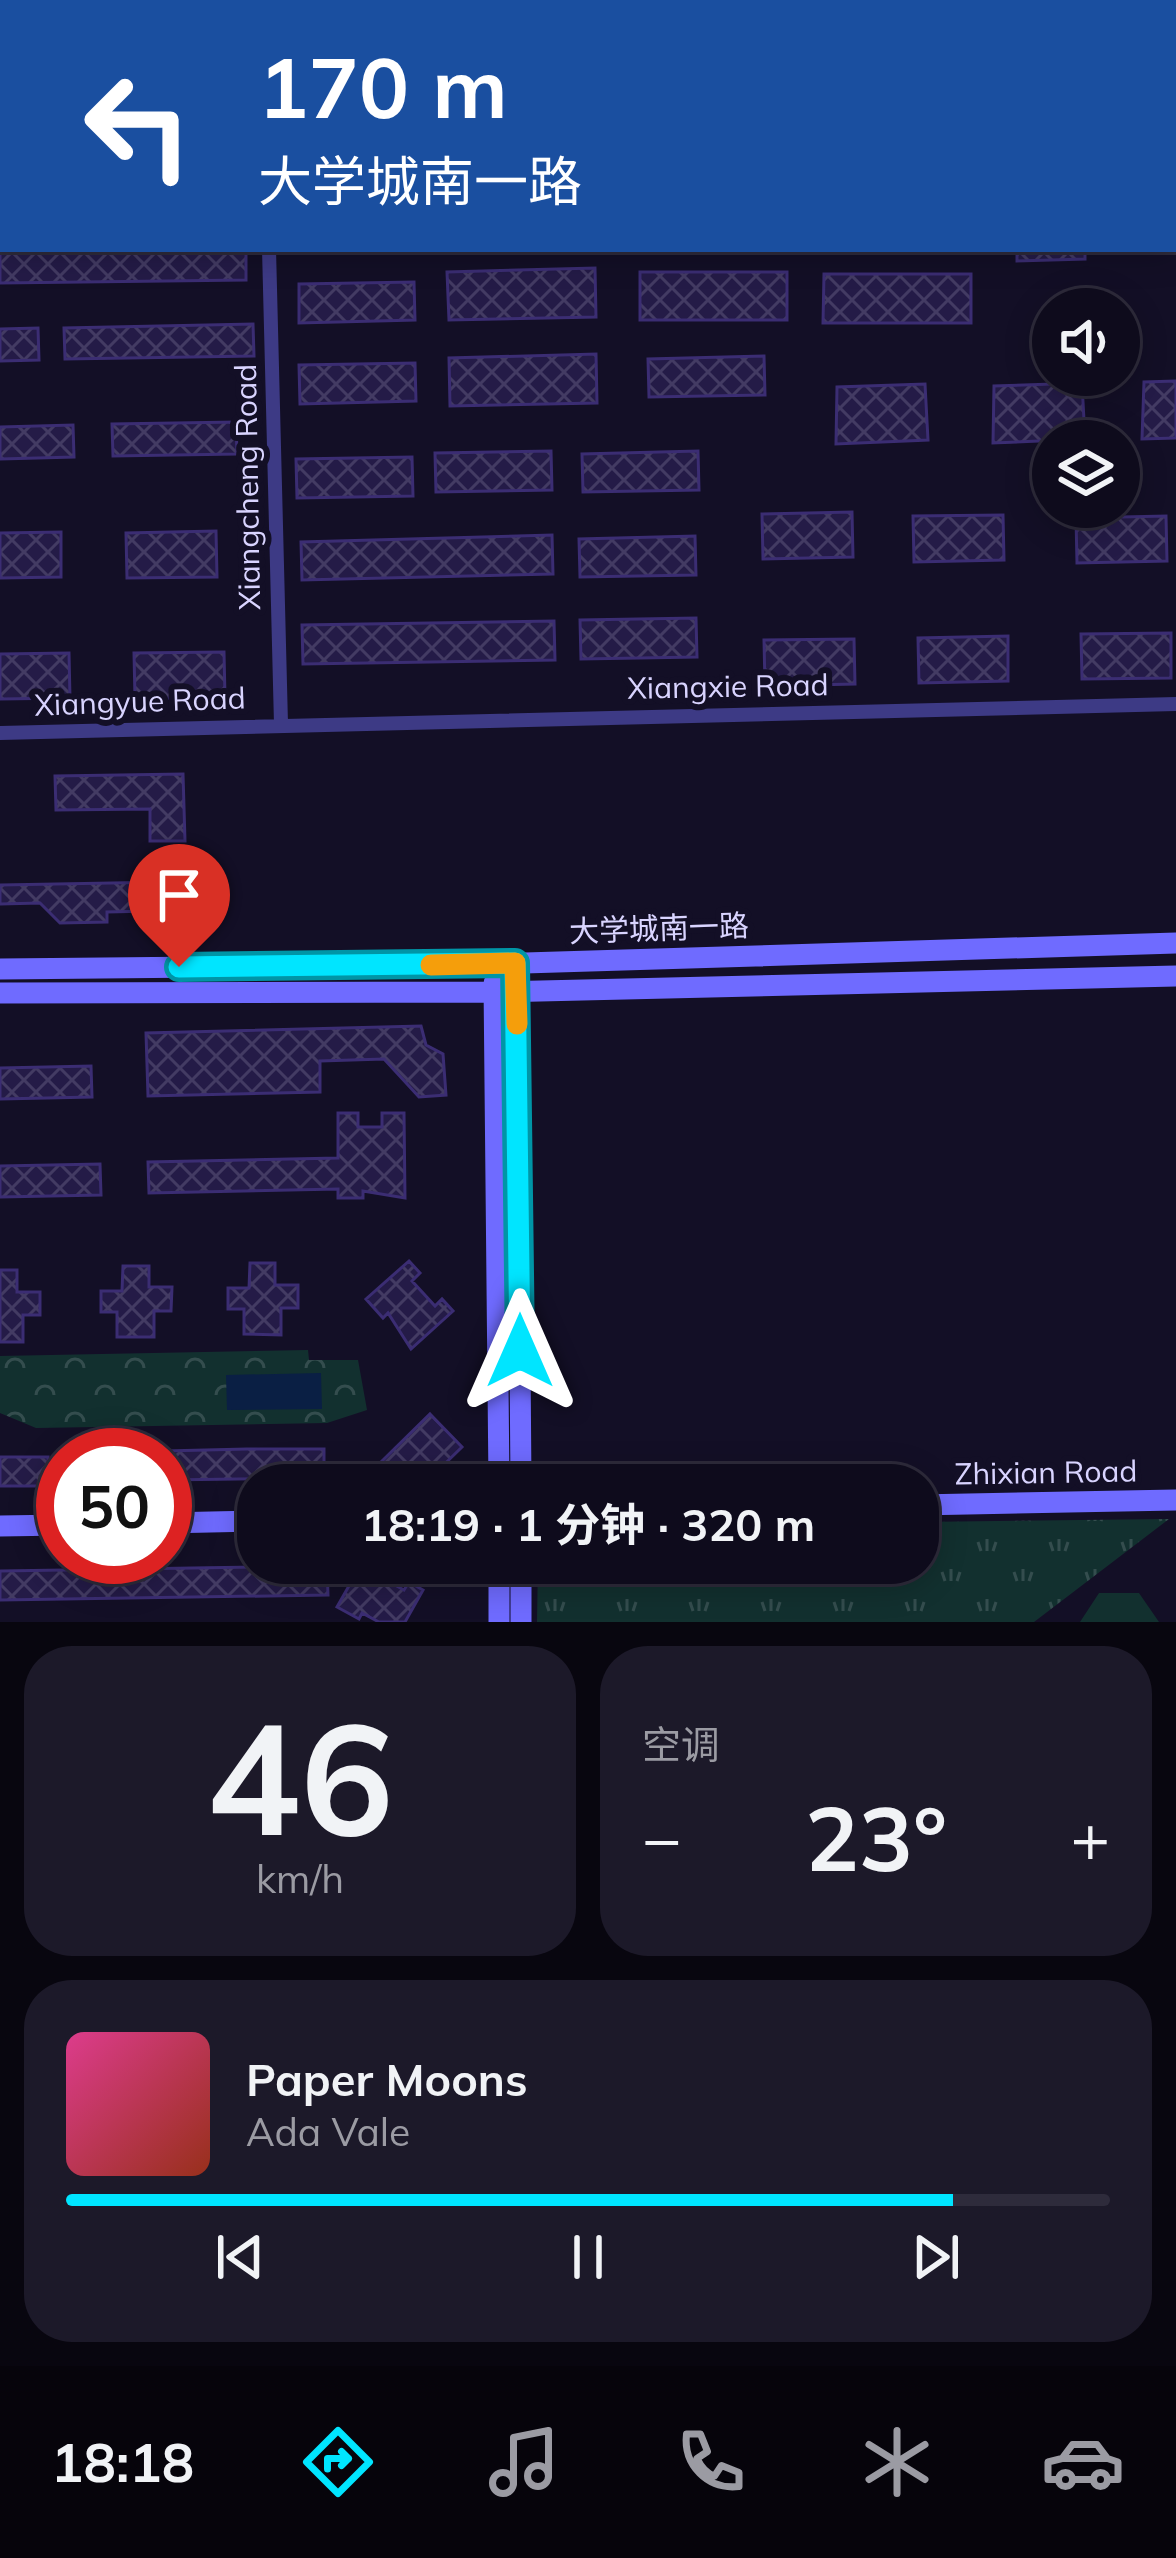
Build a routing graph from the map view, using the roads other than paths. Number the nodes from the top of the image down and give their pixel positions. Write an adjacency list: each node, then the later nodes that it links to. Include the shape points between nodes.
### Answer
1 (269, 252): 3 (street, Xiangcheng Road)
2 (1176, 704): 3 (street, Xiangxie Road)
3 (281, 724): 4 (street, Xiangyue Road)
4 (0, 733)
5 (1176, 943): 6 (main road, 大学城南一路)
6 (505, 964): 7 (main road, 大学城南一路); 9 (main road)
7 (0, 969)
8 (1176, 976): 9 (main road, 大学城南一路)
9 (506, 992): 10 (main road, 大学城南一路); 11 (main road); 12 (main road)
10 (0, 993)
11 (500, 1464)
12 (520, 1464)
13 (1176, 1499): 14 (main road, Zhixian Road)
14 (939, 1505)
15 (237, 1521): 16 (main road)
16 (192, 1522)
17 (36, 1525): 18 (main road)
18 (0, 1526)
19 (499, 1584): 21 (main road)
20 (521, 1584): 22 (main road)
21 (499, 1622)
22 (521, 1622)

